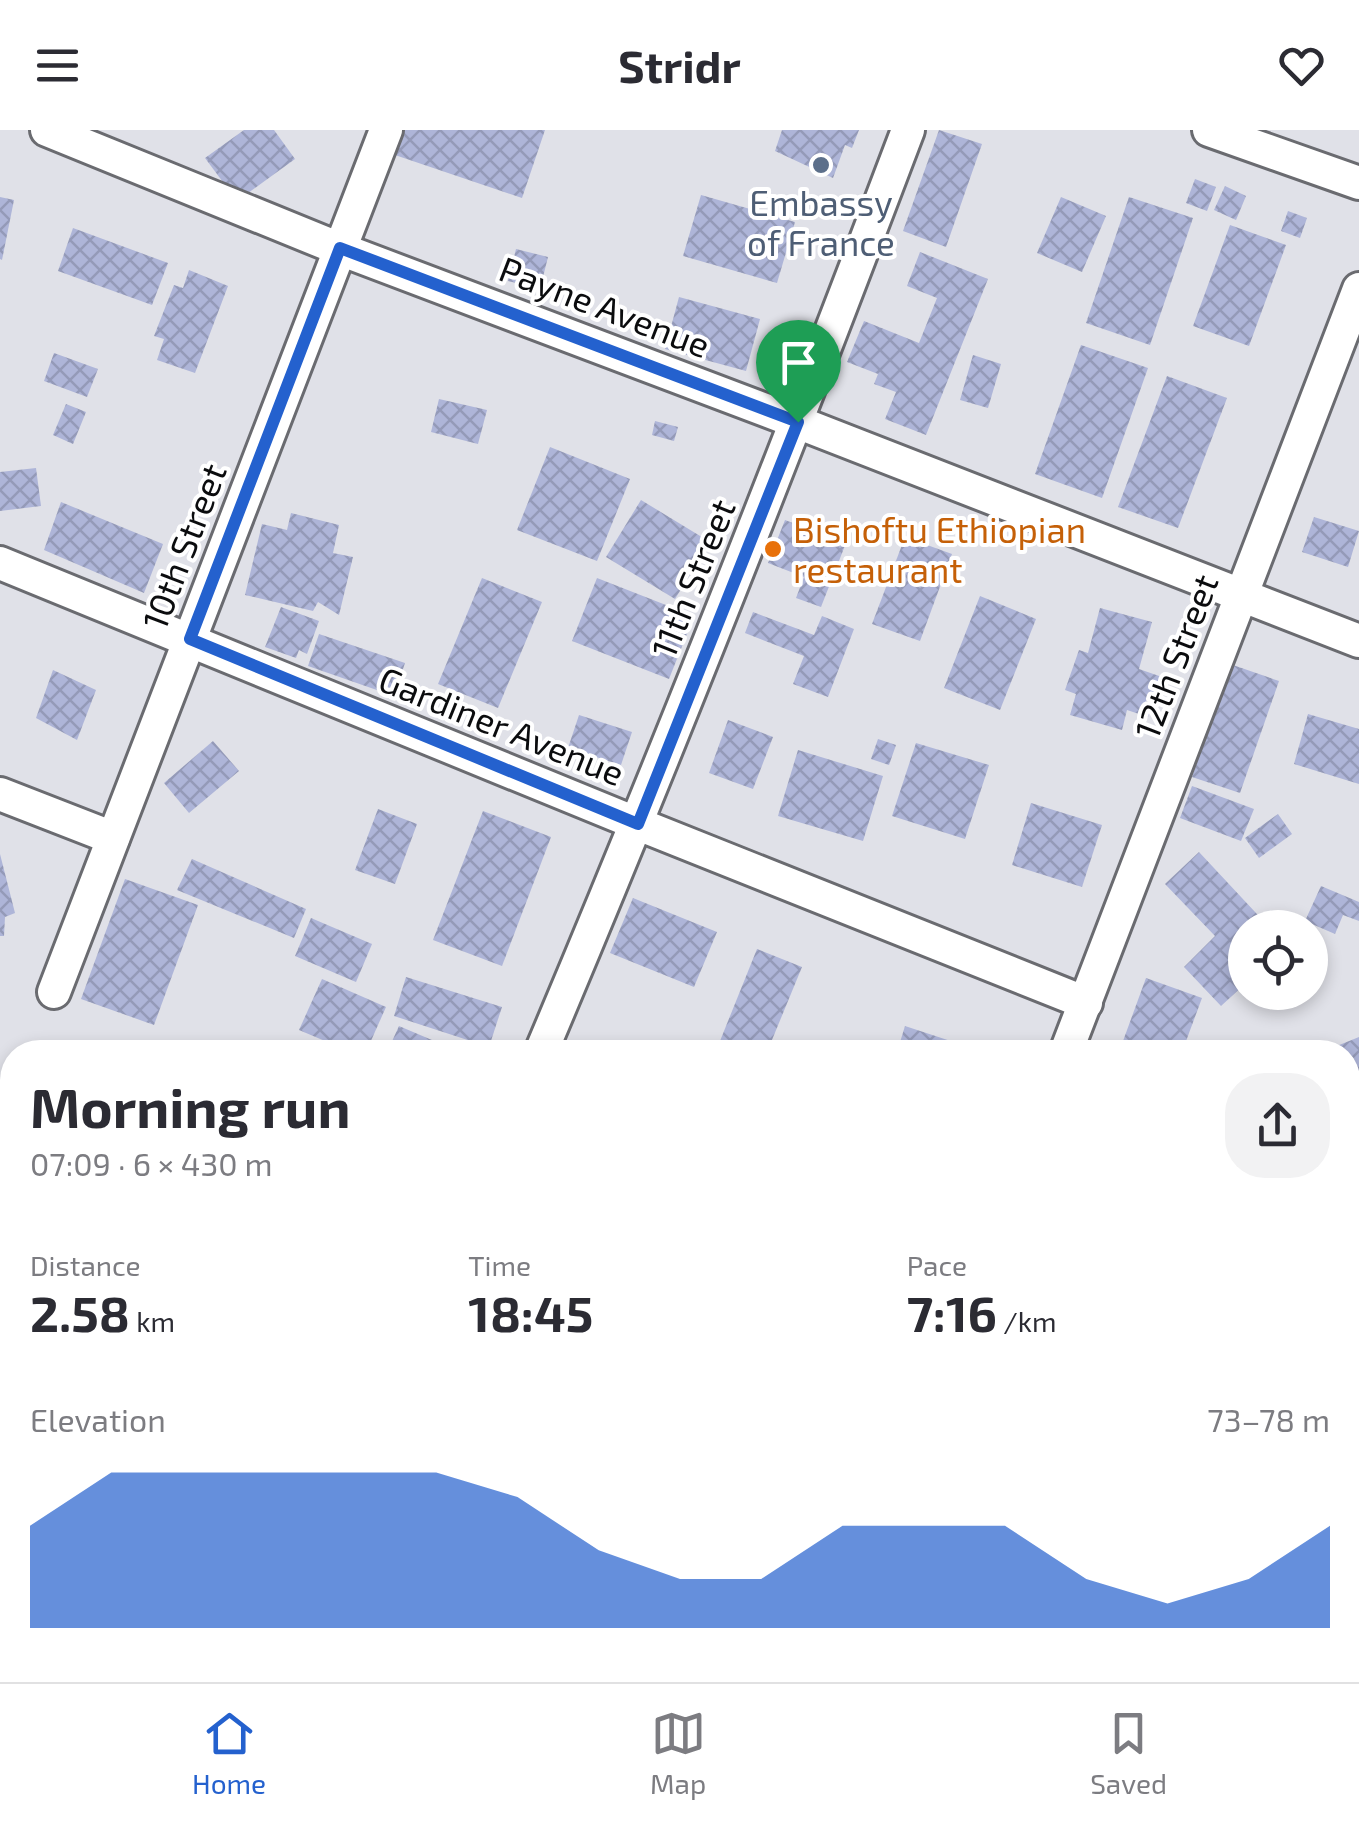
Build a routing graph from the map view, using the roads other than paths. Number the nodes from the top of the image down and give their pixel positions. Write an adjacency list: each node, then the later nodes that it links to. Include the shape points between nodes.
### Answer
1 (47, 130): 6 (street, Payne Avenue)
2 (386, 130): 6 (street, 10th Street)
3 (908, 130): 8 (street, 11th Street)
4 (1210, 130): 5 (street)
5 (1359, 183)
6 (340, 248): 8 (street, Payne Avenue); 11 (street, 10th Street)
7 (1359, 289): 10 (street, 12th Street)
8 (798, 422): 10 (street, Payne Avenue); 14 (street, 11th Street)
9 (0, 563): 11 (street, Gardiner Avenue)
10 (1240, 596): 12 (street, Payne Avenue); 17 (street, 12th Street)
11 (190, 639): 14 (street, Gardiner Avenue); 15 (street, 10th Street)
12 (1359, 641)
13 (0, 794): 15 (street)
14 (638, 824): 17 (street, Gardiner Avenue); 18 (street, 11th Street)
15 (113, 838): 16 (street, 10th Street)
16 (54, 992)
17 (1086, 1003): 19 (street, 12th Street)
18 (546, 1040)
19 (1071, 1040)

